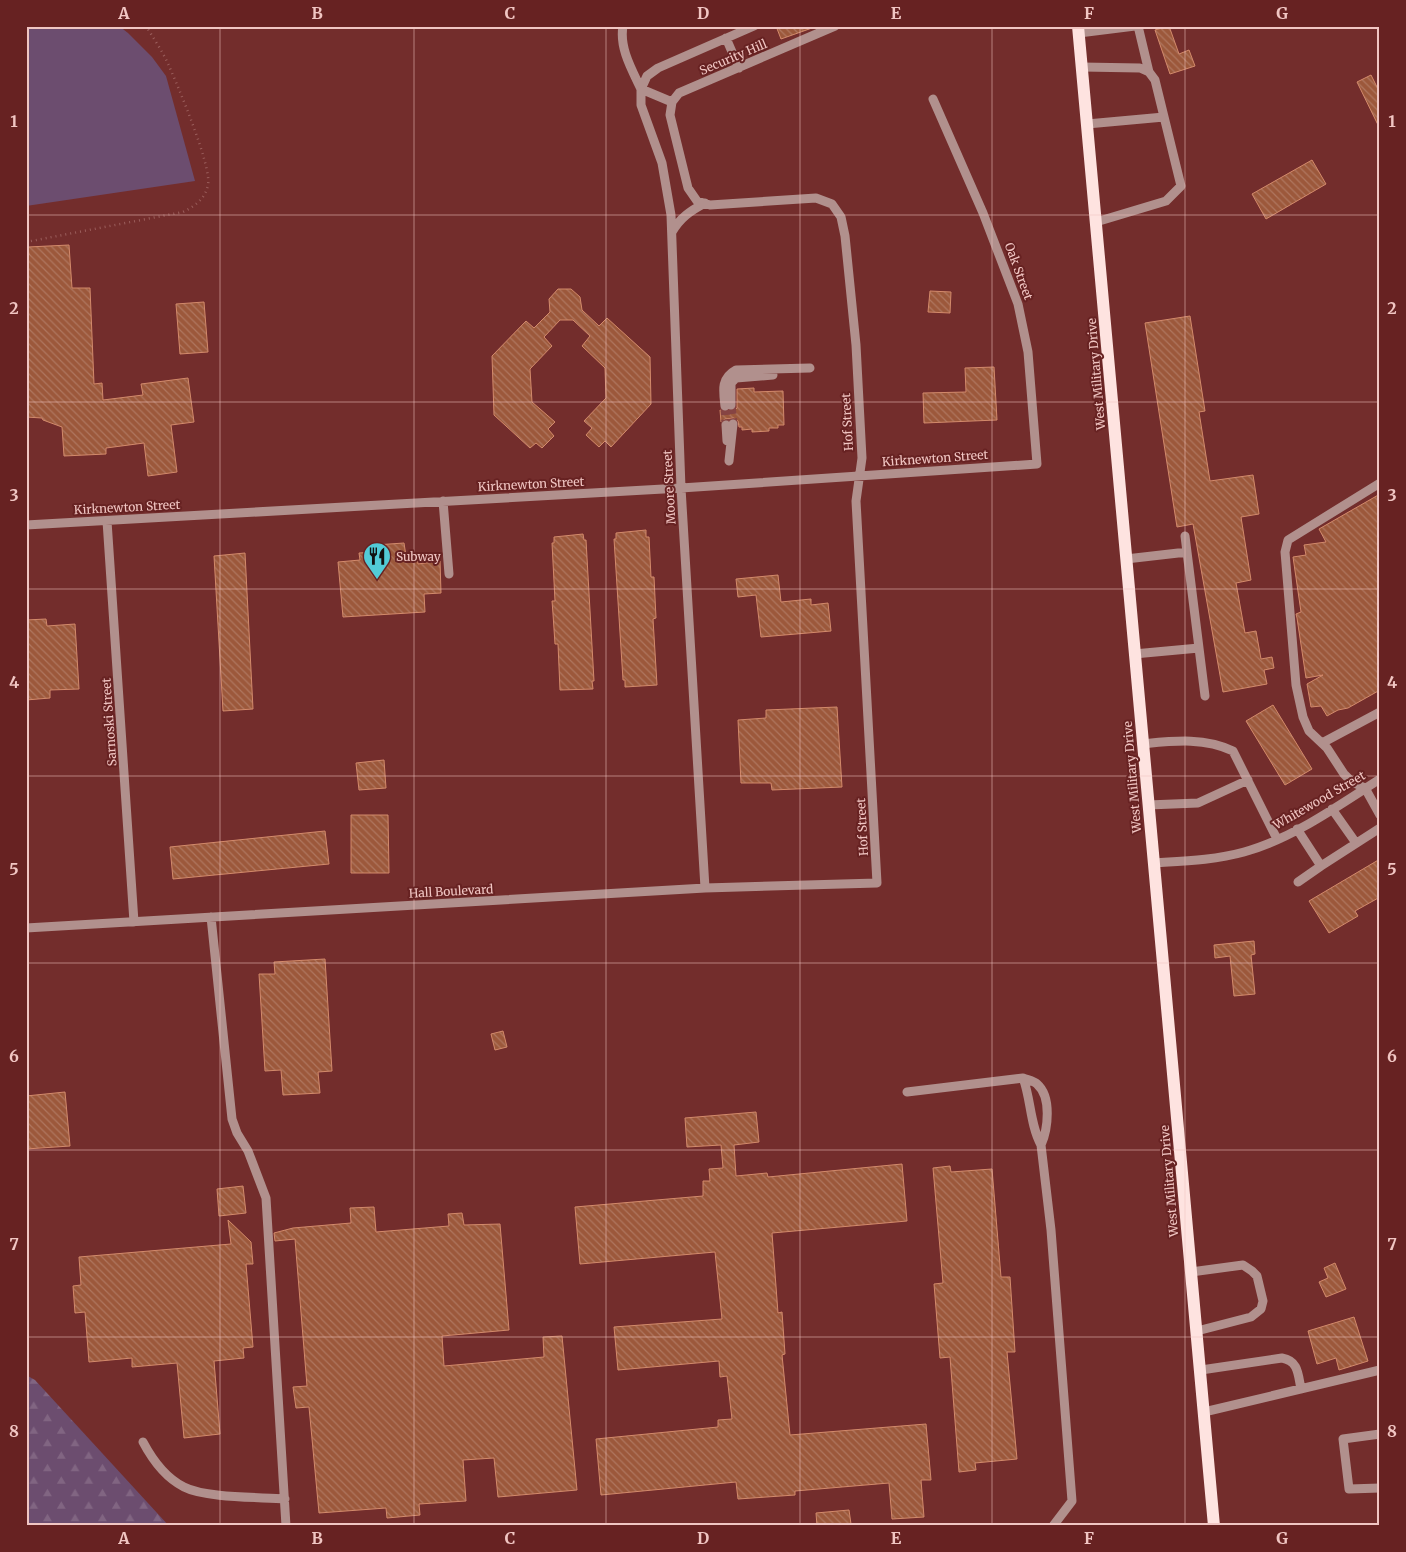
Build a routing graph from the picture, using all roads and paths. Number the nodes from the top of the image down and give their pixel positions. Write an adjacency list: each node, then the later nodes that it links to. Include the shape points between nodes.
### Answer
1 (146, 26): 19 (path, via 169,65 198,138 207,168 209,183 206,194 183,212)
2 (623, 26): 11 (street, via 621,35 628,64)
3 (754, 26): 7 (street, Security Hill)
4 (834, 26): 9 (street, Security Hill)
5 (1137, 26): 6 (street); 10 (street)
6 (1078, 30): 8 (main road, West Military Drive)
7 (726, 38): 9 (street); 11 (street, Security Hill, via 658,68 647,76)
8 (1082, 67): 10 (street, via 1140,68); 15 (main road, West Military Drive)
9 (739, 68): 13 (street, Security Hill, via 679,93)
10 (1149, 72): 14 (street, via 1155,80)
11 (641, 89): 13 (street); 18 (street, Moore Street, via 641,105 662,163)
12 (933, 99): 24 (street, Oak Street, via 983,212 1018,304 1028,352)
13 (672, 102): 16 (street, via 670,115 688,188 698,201)
14 (1164, 117): 15 (street); 17 (street, via 1181,186 1166,201)
15 (1087, 124): 17 (main road, West Military Drive)
16 (705, 203): 18 (street, via 686,214); 25 (street, Hof Street, via 816,198 832,204 840,217 845,236 856,345 862,458)
17 (1096, 222): 33 (main road, West Military Drive)
18 (672, 232): 27 (street, Moore Street)
19 (26, 242)
20 (810, 371): 21 (street, via 736,378 731,383)
21 (728, 405)
22 (729, 425): 23 (street)
23 (729, 461)
24 (1037, 464): 25 (street, Kirknewton Street)
25 (860, 475): 27 (street, Kirknewton Street); 54 (street, Hof Street, via 856,501)
26 (1380, 483): 39 (street, via 1288,540 1285,552 1296,685 1303,717 1310,731)
27 (681, 488): 28 (street, Kirknewton Street); 55 (street, Moore Street)
28 (444, 501): 29 (street, Kirknewton Street); 34 (street)
29 (107, 520): 30 (street, Kirknewton Street); 57 (street, Sarnoski Street)
30 (26, 525)
31 (1186, 536): 32 (street)
32 (1187, 552): 33 (street); 35 (street)
33 (1126, 559): 36 (main road, West Military Drive)
34 (449, 574)
35 (1199, 648): 36 (street); 37 (street)
36 (1134, 654): 40 (main road, West Military Drive)
37 (1205, 696)
38 (1380, 712): 39 (street)
39 (1322, 743): 43 (street, via 1344,774)
40 (1142, 744): 42 (street, via 1190,740 1220,744 1232,751); 44 (main road, West Military Drive)
41 (1380, 779): 43 (street, Whitewood Street)
42 (1248, 780): 44 (street, via 1198,803); 49 (street)
43 (1365, 788): 45 (street, Whitewood Street); 46 (street)
44 (1148, 805): 51 (main road, West Military Drive)
45 (1332, 809): 48 (street, Whitewood Street); 50 (street)
46 (1380, 815)
47 (1380, 828): 50 (street)
48 (1297, 829): 49 (street, Whitewood Street); 52 (street)
49 (1277, 839): 51 (street, Whitewood Street, via 1246,852 1209,859)
50 (1356, 843): 52 (street)
51 (1153, 863): 62 (main road, West Military Drive)
52 (1321, 866): 53 (street)
53 (1298, 882)
54 (878, 883): 55 (street, Hall Boulevard)
55 (705, 888): 56 (street, Hall Boulevard)
56 (211, 917): 57 (street, Hall Boulevard); 71 (street, via 232,1118 266,1198)
57 (134, 922): 58 (street, Hall Boulevard)
58 (26, 928)
59 (1023, 1078): 60 (street); 61 (street); 61 (street, via 1036,1082 1045,1096 1046,1130)
60 (907, 1092)
61 (1041, 1145): 73 (street, via 1051,1230 1072,1501)
62 (1191, 1272): 63 (main road, West Military Drive); 63 (street, via 1243,1265 1257,1276 1263,1301 1261,1309 1251,1317)
63 (1197, 1331): 64 (main road, West Military Drive)
64 (1201, 1370): 66 (street, via 1282,1358 1296,1366); 67 (main road, West Military Drive)
65 (1380, 1370): 66 (street)
66 (1301, 1389): 67 (street)
67 (1204, 1412): 74 (main road, West Military Drive)
68 (1380, 1434): 70 (street, via 1343,1439 1349,1490)
69 (143, 1442): 71 (street, via 151,1457 169,1477 185,1488 203,1494)
70 (1380, 1488)
71 (285, 1499): 72 (street)
72 (286, 1526)
73 (1053, 1526)
74 (1214, 1526)

